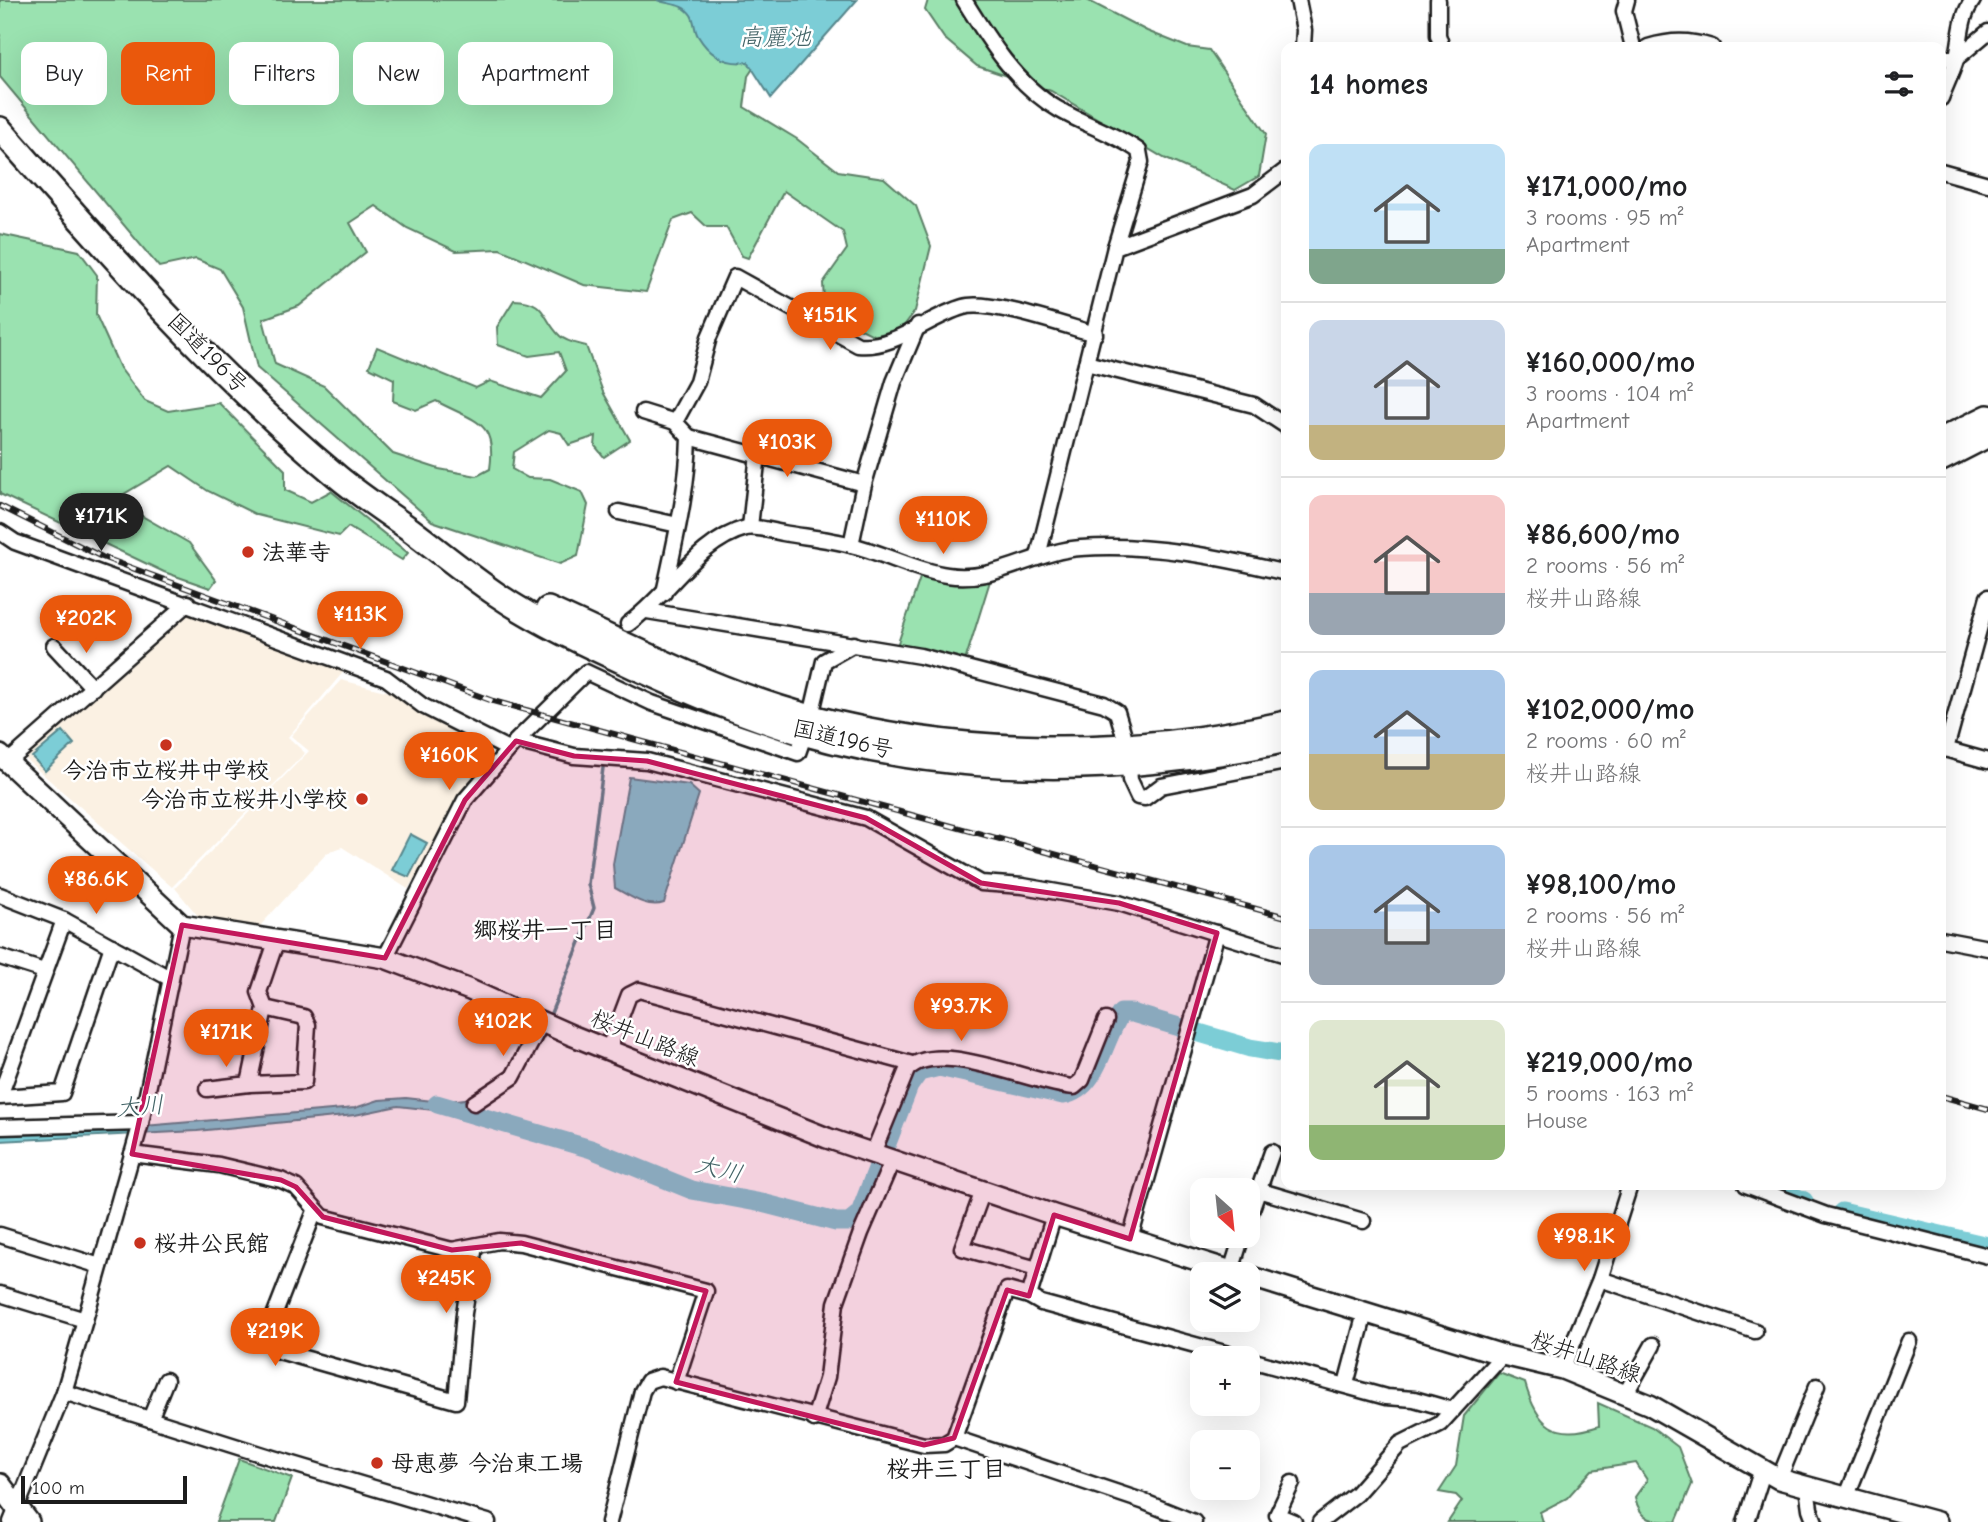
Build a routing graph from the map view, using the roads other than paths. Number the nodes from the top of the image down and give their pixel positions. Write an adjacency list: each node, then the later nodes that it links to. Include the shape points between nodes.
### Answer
1 (964, 0): 19 (street, via 1003,61 1056,108 1122,138 1139,151 1141,162)
2 (1298, 0): 7 (street)
3 (1438, 0): 8 (street)
4 (1627, 0): 9 (street, via 1624,11)
5 (1973, 0): 13 (street, via 1957,40)
6 (1988, 32): 13 (street)
7 (1303, 42)
8 (1440, 42)
9 (1632, 42)
10 (1664, 42): 11 (street)
11 (1694, 42)
12 (1946, 58): 13 (street)
13 (1957, 58): 14 (street)
14 (1946, 85)
15 (0, 129): 49 (highway, 国道196号, via 93,236 220,367 338,477 440,552 545,608)
16 (1946, 172): 18 (street)
17 (1281, 174): 19 (street, via 1253,195)
18 (1988, 184)
19 (1115, 247): 21 (street)
20 (918, 325): 21 (street, via 965,306 988,306); 25 (street, via 874,346 858,345 735,277 709,337 697,382); 32 (street, via 894,382)
21 (1095, 334): 22 (street)
22 (1087, 363): 26 (street, via 1254,405); 38 (street)
23 (643, 412): 25 (street)
24 (1988, 417): 29 (highway)
25 (675, 422): 28 (street)
26 (1281, 423)
27 (1988, 435): 31 (highway)
28 (689, 437): 30 (street); 34 (street)
29 (1946, 438)
30 (758, 453): 32 (street); 35 (street)
31 (1946, 456)
32 (864, 484): 37 (street)
33 (620, 512): 34 (street)
34 (678, 525): 40 (street)
35 (750, 527): 37 (street); 40 (street, via 712,545)
36 (0, 532): 42 (street, via 15,542)
37 (851, 545): 38 (street, via 926,569 973,577 1006,571)
38 (1038, 556): 39 (street, via 1080,548 1121,548 1231,560)
39 (1281, 572)
40 (664, 593): 43 (street)
41 (1988, 597): 50 (street)
42 (188, 603): 47 (street); 52 (street, via 386,678 423,706)
43 (646, 611): 44 (street); 45 (street)
44 (628, 624)
45 (854, 644): 49 (street, via 824,661); 54 (street, via 965,666 1104,704 1117,712)
46 (54, 646): 47 (street)
47 (93, 688): 55 (street)
48 (1281, 724): 54 (highway, 国道196号)
49 (808, 725): 52 (street, via 799,753 652,703 584,673); 54 (highway, 国道196号, via 940,741)
50 (1946, 738)
51 (1281, 741): 54 (highway, 国道196号, via 1225,754)
52 (512, 745): 61 (street, via 574,756 646,761 866,818 981,883 1119,903); 68 (street, via 465,800)
53 (1946, 749): 56 (street)
54 (1128, 755): 57 (street, via 1133,791 1145,798 1161,786)
55 (4, 758): 60 (main road)
56 (1988, 761)
57 (1281, 763)
58 (0, 895): 59 (street)
59 (64, 920): 64 (street); 69 (street)
60 (182, 925): 62 (main road, 桜井山路線); 70 (street)
61 (1217, 933): 66 (street); 95 (street)
62 (277, 939): 68 (main road, 桜井山路線); 71 (street, via 259,992)
63 (1946, 940): 65 (street)
64 (112, 946): 70 (street); 78 (street, via 62,1093)
65 (1988, 948)
66 (1281, 953)
67 (0, 957): 69 (street)
68 (384, 958): 73 (main road, 桜井山路線)
69 (44, 971): 78 (street)
70 (171, 979): 80 (street)
71 (265, 1008): 76 (street); 76 (street, via 304,1017 308,1025 304,1082)
72 (1106, 1020): 75 (street, via 1082,1080 1074,1087 943,1057)
73 (542, 1022): 74 (main road, 桜井山路線); 79 (street, via 513,1077)
74 (608, 1048): 75 (street, via 629,995 639,989); 83 (main road, 桜井山路線)
75 (912, 1064): 83 (street)
76 (249, 1084): 77 (street)
77 (207, 1089)
78 (0, 1097)
79 (474, 1103)
80 (141, 1123): 81 (street); 84 (street)
81 (0, 1127)
82 (1272, 1152): 86 (street)
83 (873, 1153): 85 (main road, 桜井山路線)
84 (132, 1154): 91 (street, via 281,1180 296,1187); 99 (street)
85 (893, 1159): 89 (main road, 桜井山路線); 120 (street, via 836,1303 827,1377)
86 (1260, 1185)
87 (1628, 1190): 102 (street)
88 (1759, 1190): 97 (street, via 1826,1215)
89 (983, 1191): 92 (main road, 桜井山路線); 100 (street, via 962,1248)
90 (1260, 1191): 93 (street)
91 (315, 1211): 96 (street, via 323,1217 453,1250); 96 (street, via 270,1326 279,1351 456,1401)
92 (1054, 1215): 95 (main road, 桜井山路線); 100 (street)
93 (1363, 1222)
94 (0, 1235): 99 (street)
95 (1130, 1239): 98 (main road, 桜井山路線)
96 (475, 1246): 113 (street, via 521,1243 706,1292)
97 (1988, 1256)
98 (1204, 1262)
99 (100, 1266): 106 (street)
100 (1037, 1269): 104 (street)
101 (1260, 1279): 105 (main road, 桜井山路線)
102 (1600, 1279): 107 (street); 111 (street)
103 (0, 1294): 106 (street)
104 (1029, 1296): 114 (street, via 1041,1303); 121 (street, via 1007,1290)
105 (1365, 1313): 110 (main road, 桜井山路線); 114 (street)
106 (85, 1320): 116 (street)
107 (1755, 1331)
108 (1909, 1341): 126 (street)
109 (1653, 1345): 117 (street)
110 (1503, 1355): 111 (main road, 桜井山路線); 118 (street)
111 (1562, 1370): 117 (main road, 桜井山路線)
112 (166, 1380): 119 (street)
113 (676, 1382): 120 (street); 129 (street, via 660,1377 648,1381 642,1391)
114 (1346, 1384): 118 (street)
115 (1817, 1386): 122 (street)
116 (64, 1392): 119 (street); 127 (street)
117 (1626, 1393): 122 (main road, 桜井山路線)
118 (1453, 1410): 132 (street, via 1440,1424 1400,1444 1356,1494)
119 (150, 1419): 128 (street)
120 (814, 1419): 121 (street, via 924,1445 944,1444)
121 (954, 1438): 130 (street)
122 (1771, 1475): 125 (main road, 桜井山路線); 133 (street)
123 (1292, 1483): 131 (street, via 1277,1515)
124 (0, 1485): 127 (main road)
125 (1807, 1488): 126 (main road, 桜井山路線); 134 (street)
126 (1846, 1498): 135 (main road, 桜井山路線)
127 (19, 1517)
128 (488, 1522)
129 (609, 1522)
130 (1194, 1522)
131 (1294, 1522)
132 (1320, 1522)
133 (1746, 1522)
134 (1815, 1522)
135 (1937, 1522)

